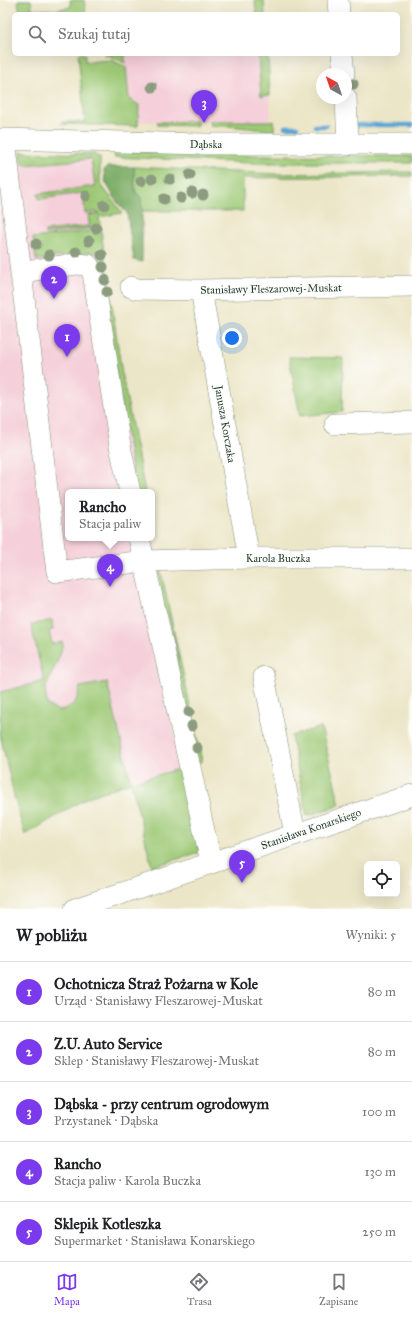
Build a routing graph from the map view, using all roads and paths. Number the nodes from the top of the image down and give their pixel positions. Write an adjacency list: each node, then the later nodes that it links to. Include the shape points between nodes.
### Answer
1 (338, 0): 2 (street)
2 (339, 12)
3 (342, 56): 4 (street)
4 (343, 68)
5 (346, 104): 7 (street)
6 (3, 140): 7 (street, Dąbska, via 149,144); 9 (street)
7 (348, 144): 8 (street, Dąbska)
8 (412, 144)
9 (20, 272): 15 (street, via 76,264 88,265 93,273 120,446); 19 (street, Karola Buczka, via 57,572)
10 (412, 286): 12 (street, Stanisławy Fleszarowej-Muskat)
11 (131, 287): 12 (street, Stanisławy Fleszarowej-Muskat)
12 (201, 290): 17 (street, Janusza Korczaka)
13 (412, 422): 14 (street)
14 (335, 424)
15 (129, 489)
16 (140, 541): 19 (street)
17 (249, 558): 18 (street, Karola Buczka); 19 (street, Karola Buczka)
18 (412, 558)
19 (144, 561): 23 (street)
20 (264, 677): 22 (street)
21 (412, 795): 22 (street, Stanisława Konarskiego)
22 (294, 834): 23 (street, Stanisława Konarskiego)
23 (211, 862): 24 (street, Stanisława Konarskiego)
24 (74, 909)

